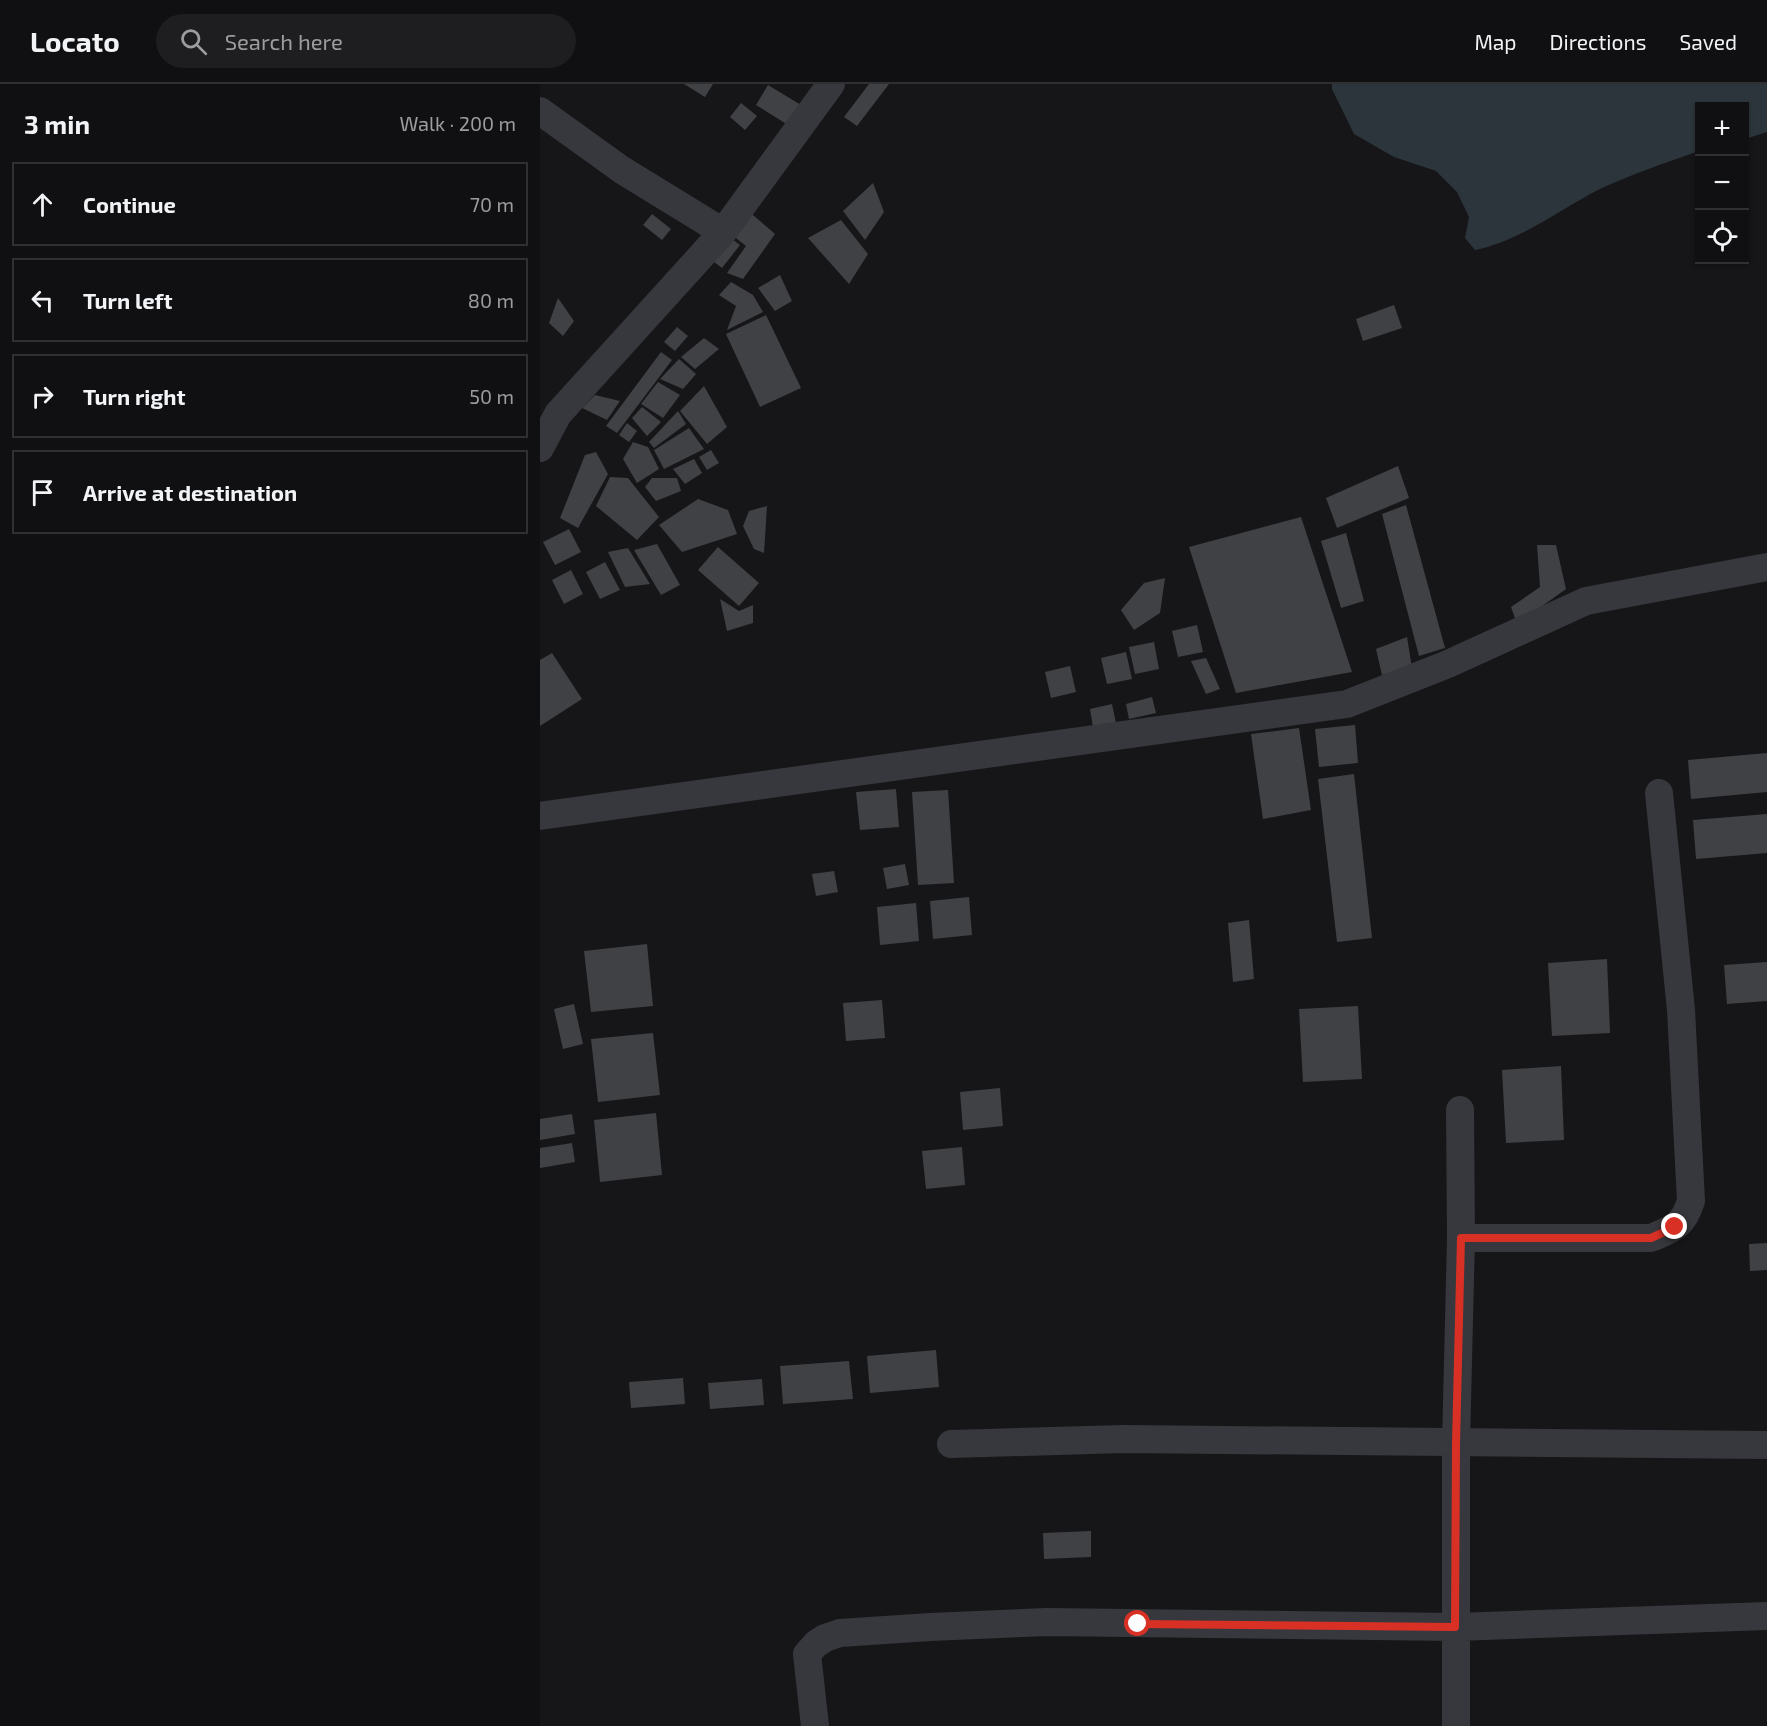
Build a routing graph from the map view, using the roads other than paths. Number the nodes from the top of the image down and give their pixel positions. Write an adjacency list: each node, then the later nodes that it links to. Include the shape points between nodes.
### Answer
1 (831, 84): 3 (street)
2 (540, 111): 3 (street, via 622,170)
3 (723, 232): 4 (street, via 558,414)
4 (540, 448)
5 (1767, 567): 7 (street, via 1586,601 1448,664 1347,704)
6 (1659, 793): 9 (street, via 1681,1010 1690,1201 1686,1216 1675,1227 1651,1238)
7 (540, 816)
8 (1460, 1110): 9 (street)
9 (1461, 1238): 10 (street)
10 (1456, 1443): 11 (street, via 1124,1439); 12 (street); 14 (street)
11 (951, 1444)
12 (1767, 1445)
13 (1767, 1616): 14 (street)
14 (1455, 1627): 15 (street, via 1046,1623 862,1630 825,1638 807,1654); 16 (street)
15 (814, 1726)
16 (1456, 1726)

